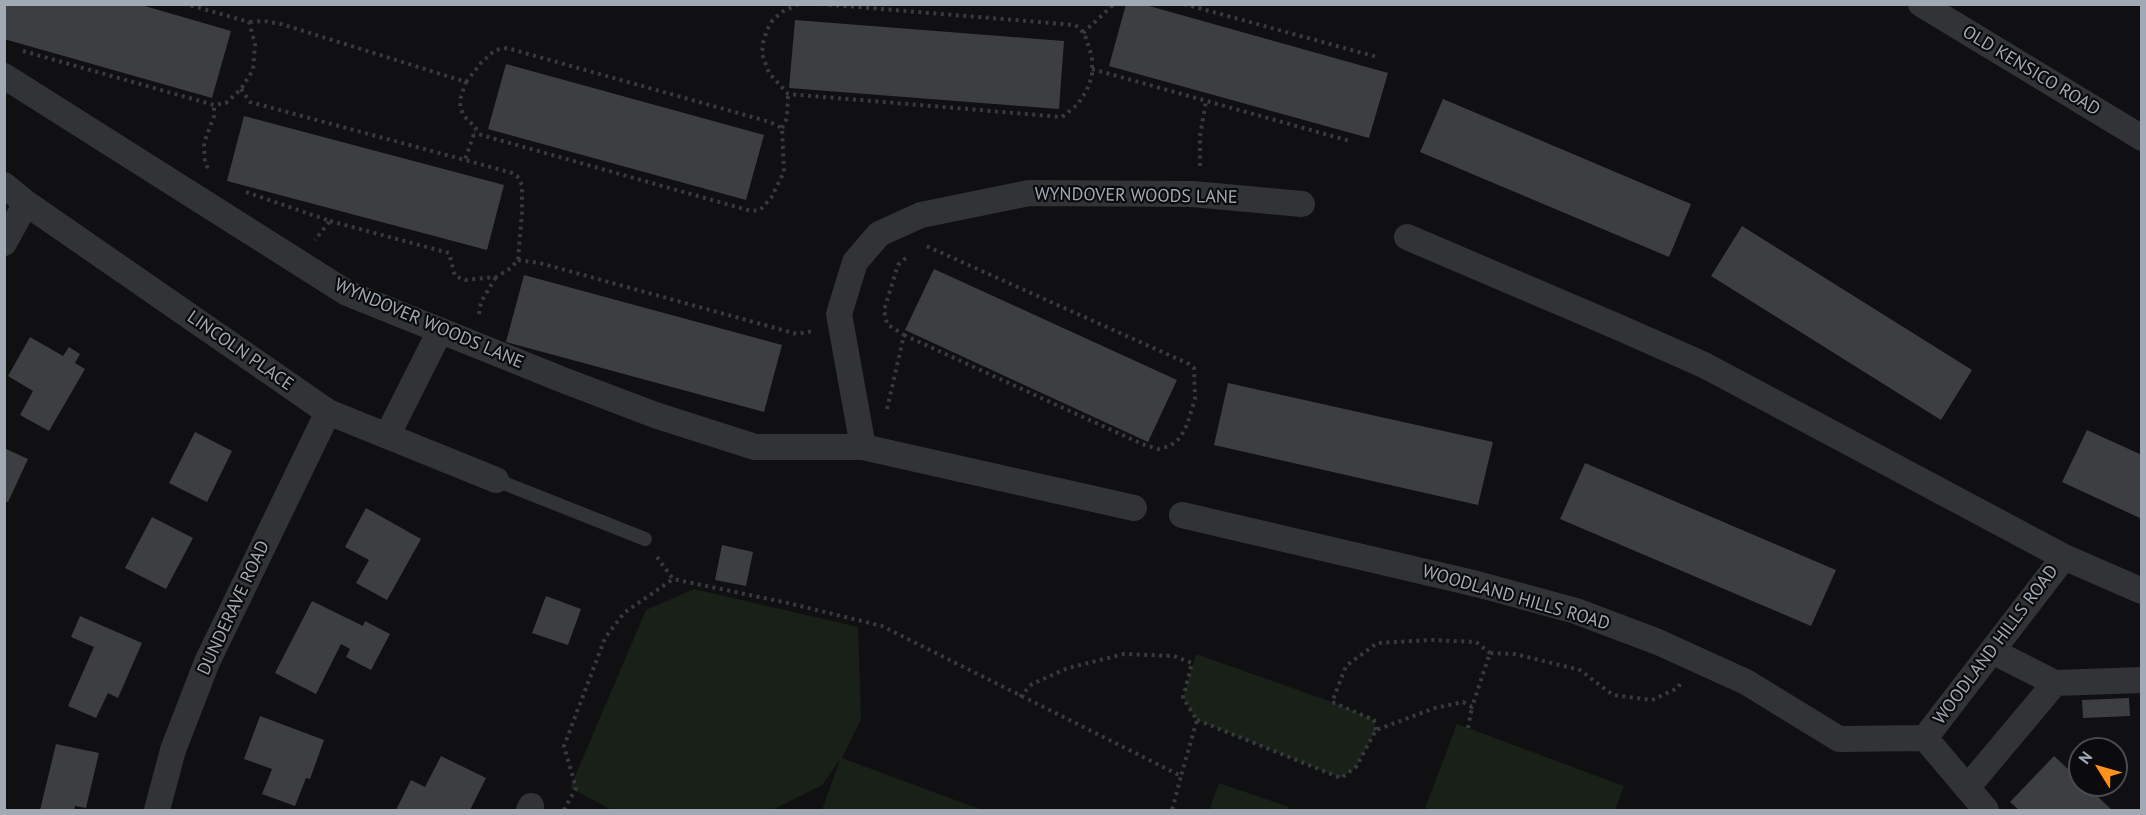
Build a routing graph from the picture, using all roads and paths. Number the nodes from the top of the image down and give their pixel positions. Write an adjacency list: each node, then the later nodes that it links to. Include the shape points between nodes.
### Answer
1 (186, 4): 7 (path)
2 (798, 4): 15 (path, via 772,21 763,44 762,54 769,73)
3 (821, 4): 8 (path, via 1075,25)
4 (1114, 4): 8 (path)
5 (1184, 4): 10 (path)
6 (1922, 4): 20 (street, OLD KENSICO ROAD)
7 (249, 22): 13 (path, via 281,24); 14 (path, via 255,57 253,70)
8 (1083, 33): 11 (path)
9 (18, 50): 17 (path)
10 (1377, 57)
11 (1092, 69): 15 (path, via 1086,92 1062,117); 16 (path)
12 (4, 76): 35 (street, WYNDOVER WOODS LANE)
13 (466, 82): 18 (path, via 495,50 507,48); 19 (path, via 460,107 476,128)
14 (241, 89): 17 (path, via 226,103); 22 (path, via 250,102)
15 (788, 94): 18 (path, via 787,118)
16 (1206, 101): 21 (path); 26 (path, via 1200,136)
17 (214, 105): 23 (path, via 204,143 205,163)
18 (782, 128): 19 (path, via 784,172 780,183 760,210 751,211)
19 (474, 133): 22 (path)
20 (2142, 138)
21 (1350, 141)
22 (465, 160): 34 (path, via 517,176 522,185)
23 (211, 174)
24 (4, 185): 27 (street, LINCOLN PLACE)
25 (243, 191): 29 (path)
26 (1199, 195): 28 (street, WYNDOVER WOODS LANE); 36 (street, WYNDOVER WOODS LANE, via 1029,193 921,214 879,234 855,262 839,314)
27 (26, 203): 31 (street); 39 (street, LINCOLN PLACE)
28 (1302, 204)
29 (330, 221): 34 (path, via 449,254 455,276 465,280 496,277); 35 (path)
30 (1407, 237): 46 (street, WOODLAND HILLS ROAD, via 1704,365)
31 (4, 243)
32 (921, 244): 38 (path, via 1189,364 1194,368 1195,399 1180,438 1158,449)
33 (914, 251): 38 (path, via 898,265 884,310 887,324)
34 (518, 260): 36 (path, via 797,334)
35 (301, 263): 37 (street, WYNDOVER WOODS LANE, via 347,293)
36 (841, 327): 41 (street, WYNDOVER WOODS LANE)
37 (440, 331): 40 (street); 41 (street, WYNDOVER WOODS LANE, via 654,415 755,447)
38 (904, 335): 41 (path)
39 (328, 412): 40 (street, LINCOLN PLACE); 61 (street, DUNDERAVE ROAD, via 207,662 173,750)
40 (387, 436): 42 (street, LINCOLN PLACE)
41 (870, 449): 43 (street, WYNDOVER WOODS LANE)
42 (496, 480): 45 (lane)
43 (1134, 508)
44 (1182, 515): 50 (street, WOODLAND HILLS ROAD, via 1576,611)
45 (645, 539)
46 (2064, 557): 47 (street, WOODLAND HILLS ROAD); 48 (street, WOODLAND HILLS ROAD)
47 (2142, 591)
48 (1992, 651): 52 (street); 58 (street, WOODLAND HILLS ROAD)
49 (1490, 653): 50 (path, via 1515,654 1580,670 1613,695 1652,700 1678,688); 54 (path); 57 (path, via 1476,642 1377,643 1346,666 1332,702 1374,720)
50 (1695, 658): 58 (street, WOODLAND HILLS ROAD, via 1746,682 1839,739)
51 (2142, 680): 52 (street)
52 (2055, 683): 60 (street)
53 (1020, 697): 55 (path, via 1032,684 1068,668 1124,654 1174,656 1192,663 1183,698); 59 (path); 62 (path, via 882,626 673,579 624,613 604,638 564,746 576,788)
54 (1472, 707): 56 (path); 57 (path, via 1463,702 1435,708)
55 (1197, 720): 57 (path, via 1341,778 1356,767); 59 (path)
56 (1468, 728)
57 (1376, 730)
58 (1925, 738): 60 (street)
59 (1181, 776): 63 (path)
60 (1967, 788): 64 (street)
61 (157, 810)
62 (564, 810)
63 (1172, 810)
64 (1986, 810)

